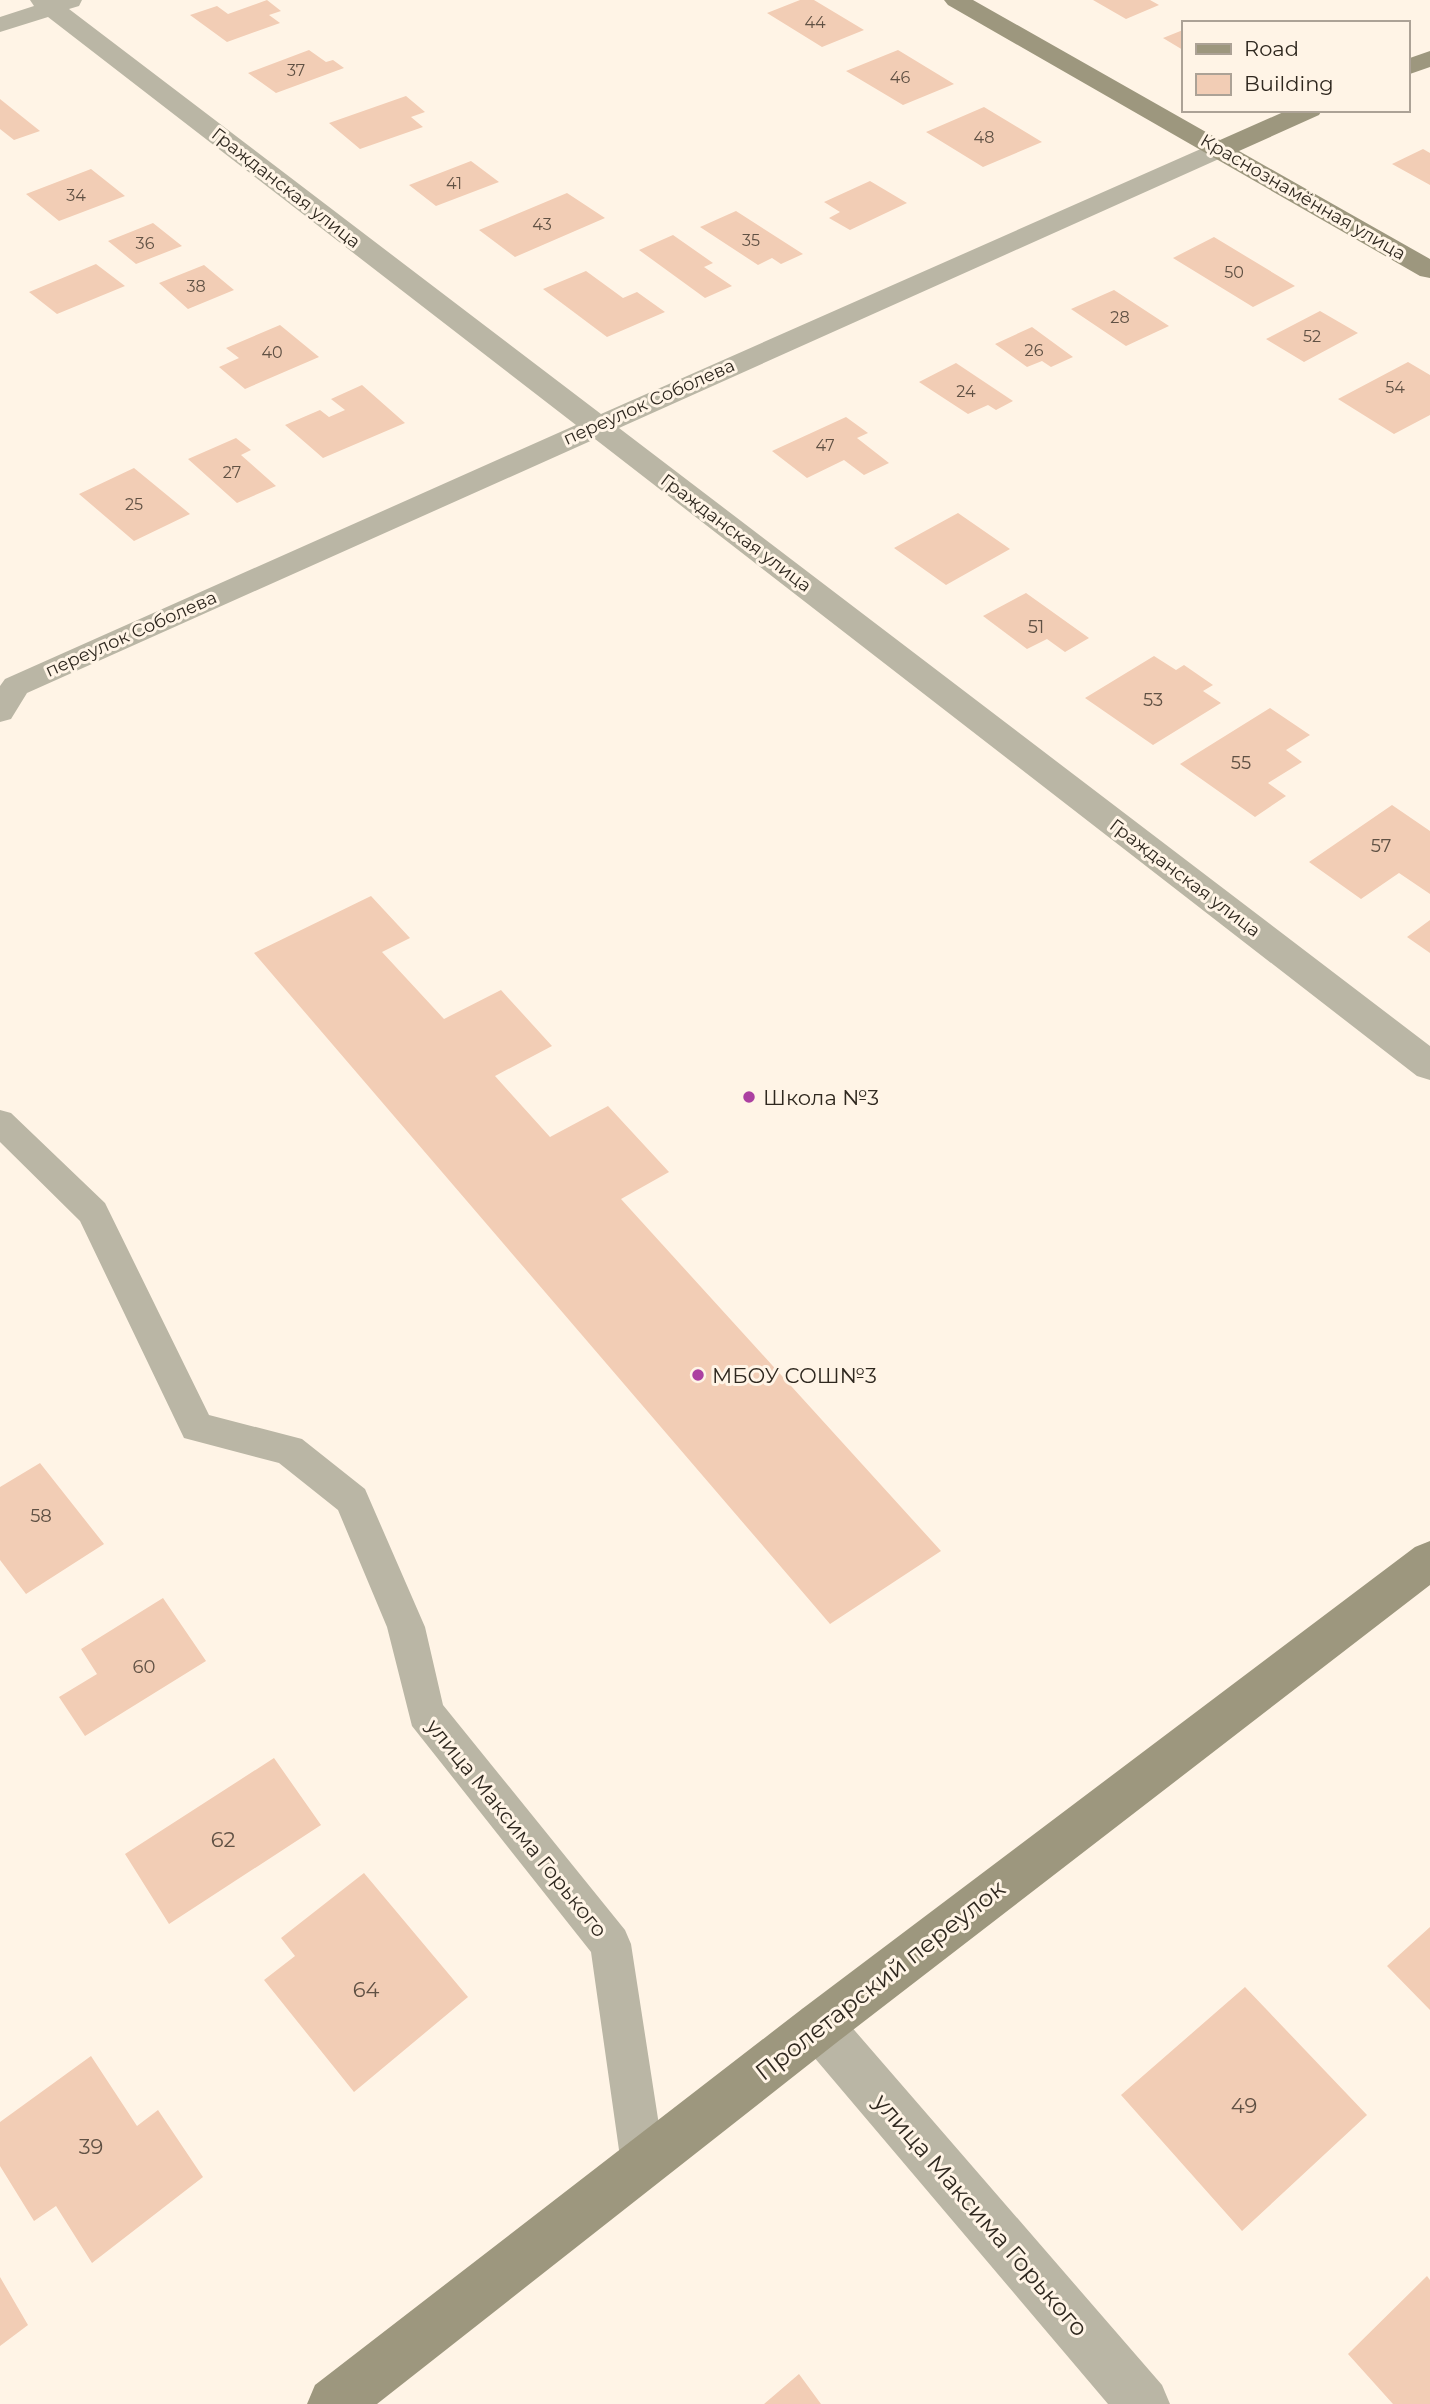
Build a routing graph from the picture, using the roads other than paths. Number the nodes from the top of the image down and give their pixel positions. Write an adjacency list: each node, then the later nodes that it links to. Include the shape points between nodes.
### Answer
1 (956, 0): 7 (main road, Краснознамённая улица)
2 (56, 3): 3 (street); 9 (street, Гражданская улица)
3 (0, 25)
4 (1430, 58): 5 (main road)
5 (1409, 67)
6 (1305, 112): 7 (main road, переулок Соболева)
7 (1220, 149): 8 (main road, Краснознамённая улица); 9 (street, переулок Соболева)
8 (1430, 271)
9 (596, 426): 10 (street, переулок Соболева); 11 (street, Гражданская улица)
10 (5, 694)
11 (1430, 1066)
12 (0, 1122): 15 (lane, улица Максима Горького, via 93,1212 197,1427 289,1450 352,1500 406,1627 426,1713 610,1944)
13 (1430, 1560): 14 (main road, Пролетарский переулок)
14 (820, 2026): 15 (main road, Пролетарский переулок); 17 (street, улица Максима Горького)
15 (643, 2164): 16 (main road, Пролетарский переулок)
16 (334, 2404)
17 (1143, 2404)

